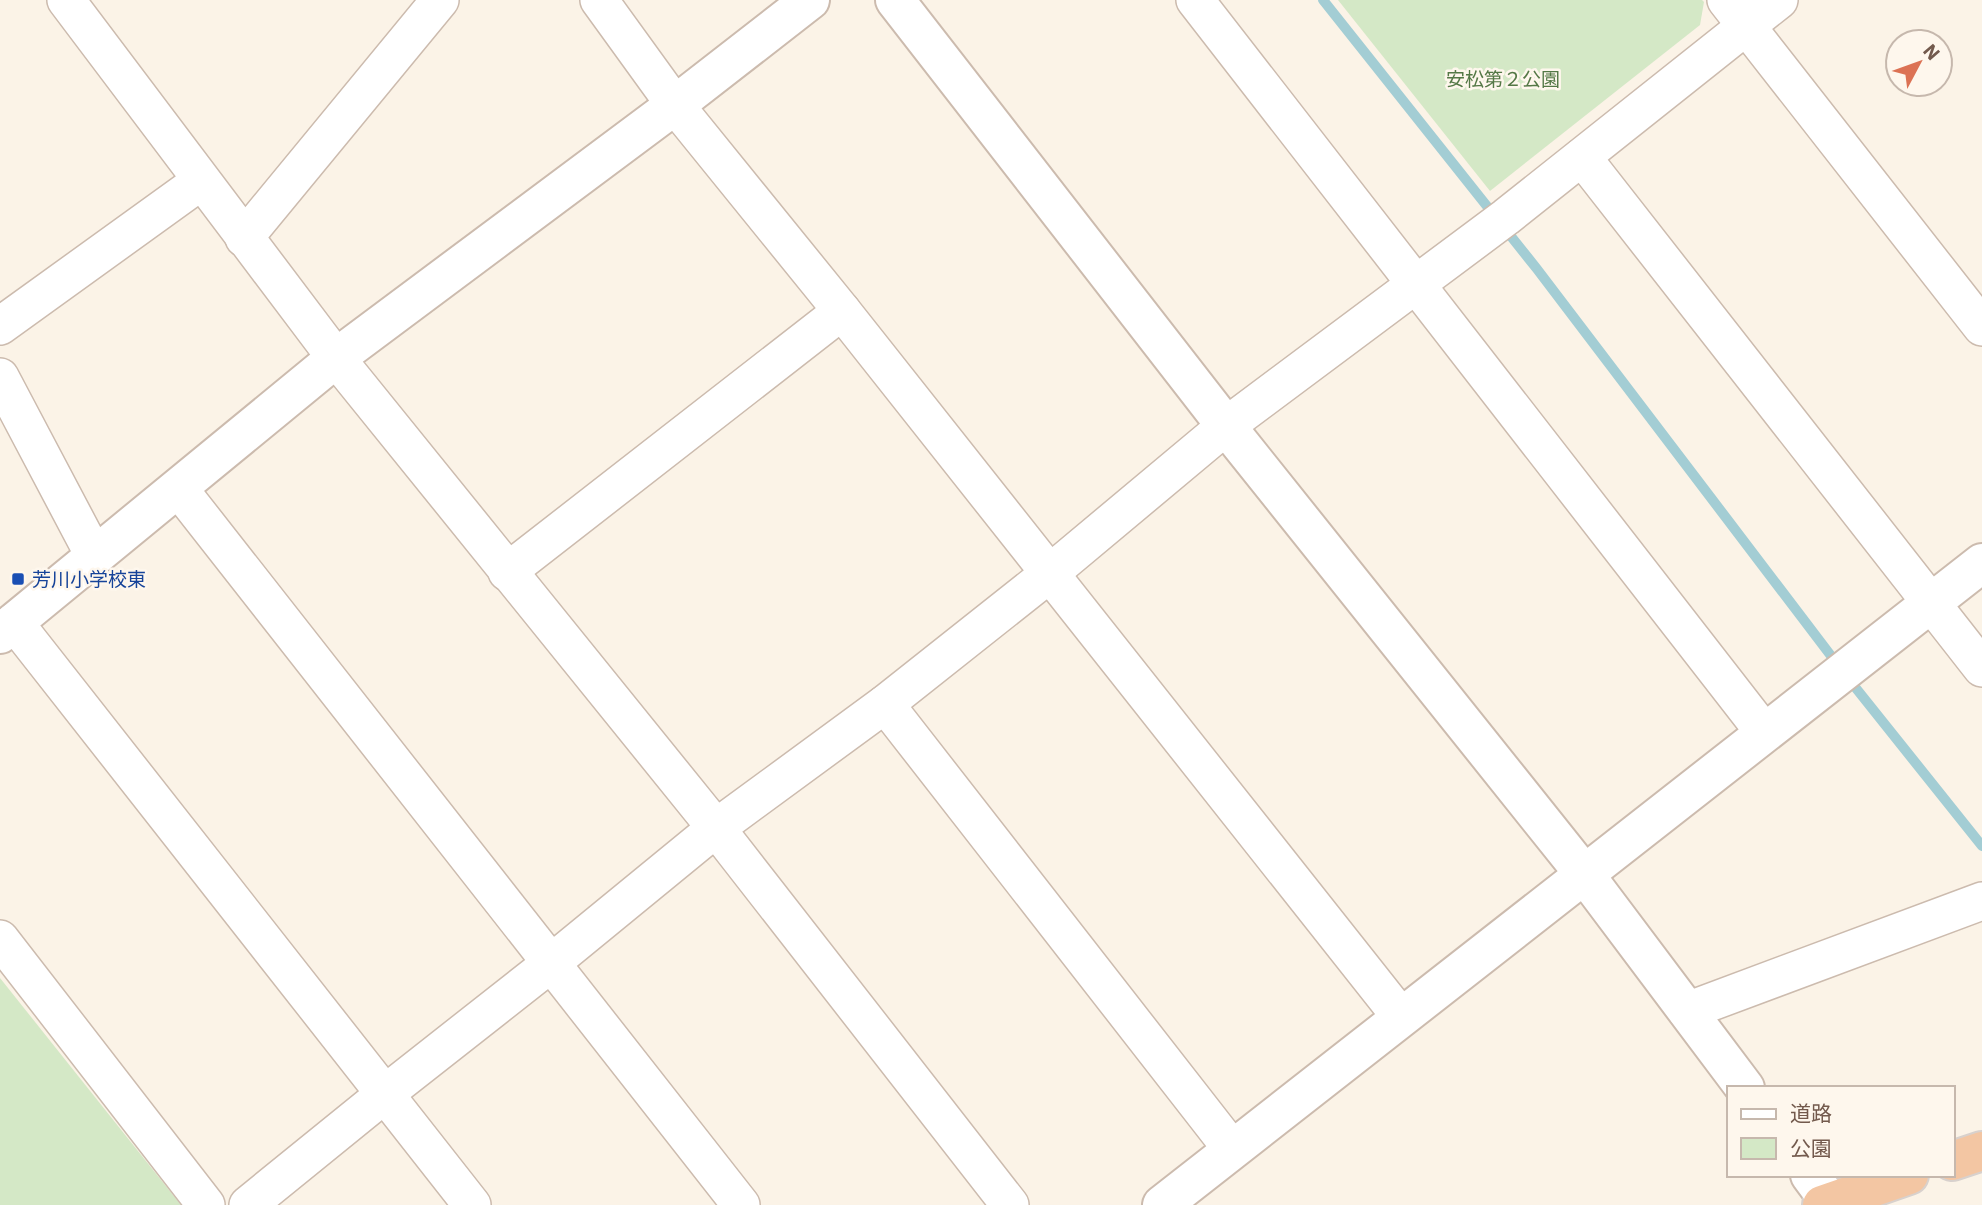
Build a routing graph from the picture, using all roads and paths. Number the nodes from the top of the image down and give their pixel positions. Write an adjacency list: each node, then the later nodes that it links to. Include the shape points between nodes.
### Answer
1 (66, 0): 11 (street)
2 (440, 0): 12 (street)
3 (599, 0): 9 (street)
4 (810, 0): 9 (street)
5 (895, 0): 19 (street)
6 (1195, 0): 13 (street)
7 (1779, 0): 8 (street)
8 (1737, 13): 10 (street); 16 (street)
9 (675, 105): 14 (street); 17 (street)
10 (1582, 157): 13 (street); 25 (street)
11 (201, 181): 12 (street); 15 (street)
12 (244, 238): 17 (street)
13 (1416, 282): 19 (street); 29 (street)
14 (842, 311): 23 (street); 24 (street)
15 (0, 326)
16 (1982, 327)
17 (336, 358): 20 (street); 23 (street)
18 (0, 377): 21 (street)
19 (1226, 426): 24 (street); 31 (street)
20 (179, 489): 21 (street); 34 (street)
21 (95, 557): 26 (street)
22 (1982, 563): 25 (street)
23 (507, 572): 30 (street)
24 (1049, 574): 28 (street); 36 (street)
25 (1931, 603): 27 (street); 29 (street)
26 (7, 628): 38 (street)
27 (1982, 668)
28 (885, 704): 30 (street); 39 (street)
29 (1764, 732): 31 (street)
30 (716, 828): 34 (street); 48 (street)
31 (1586, 875): 35 (street); 36 (street)
32 (1982, 901): 35 (street)
33 (0, 939): 44 (street)
34 (550, 964): 38 (street); 47 (street)
35 (1687, 1011): 37 (street)
36 (1401, 1017): 39 (street)
37 (1743, 1086)
38 (386, 1093): 45 (street); 46 (street)
39 (1232, 1149): 49 (street)
40 (1982, 1151): 41 (highway)
41 (1954, 1160)
42 (1901, 1177): 43 (highway)
43 (1823, 1197)
44 (206, 1205)
45 (248, 1205)
46 (472, 1205)
47 (741, 1205)
48 (1010, 1205)
49 (1162, 1205)

